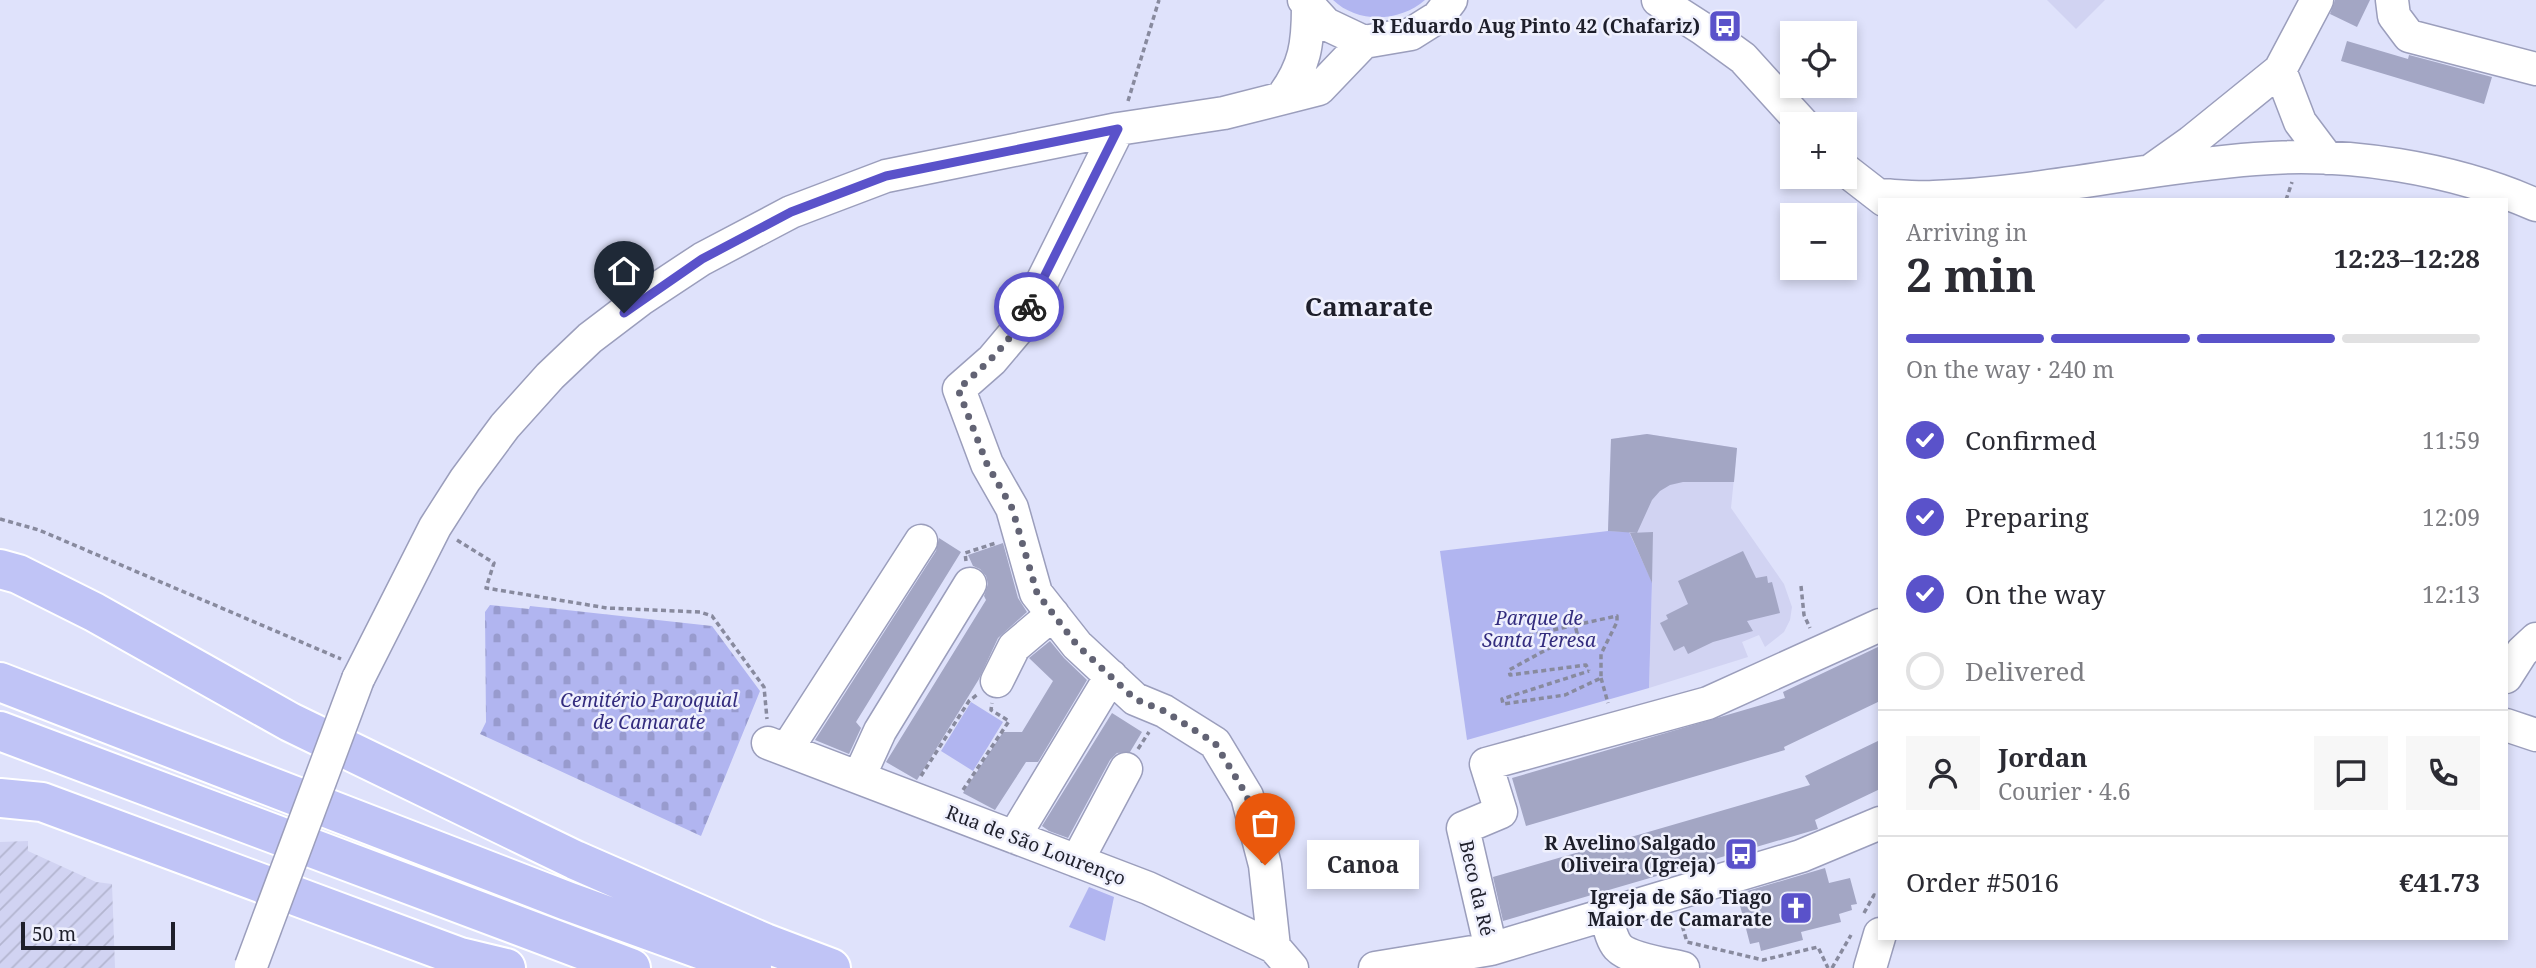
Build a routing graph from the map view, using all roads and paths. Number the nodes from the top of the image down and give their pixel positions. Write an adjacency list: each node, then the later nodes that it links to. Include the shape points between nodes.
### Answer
1 (1159, 0): 12 (path)
2 (1451, 0): 7 (street, via 1438,18 1411,34)
3 (2317, 0): 9 (street)
4 (2392, 0): 8 (street, via 2394,16 2409,36)
5 (1306, 3): 7 (street, via 1326,24); 10 (street, via 1308,37 1303,62)
6 (1673, 4): 11 (street, via 1743,58)
7 (1364, 42): 10 (street, via 1320,89)
8 (2536, 69)
9 (2280, 70): 13 (street, via 2300,122); 14 (street)
10 (1283, 96): 12 (street, via 1224,113)
11 (1792, 112)
12 (1118, 129): 20 (street, via 886,176 791,212 702,259 590,338 550,376 481,458); 21 (street, via 1019,328 992,360 958,389 987,464 1012,508)
13 (2327, 158): 14 (street, via 2257,158); 18 (street, via 2458,179)
14 (2152, 170): 17 (street)
15 (1857, 179): 16 (street)
16 (1882, 197): 17 (street)
17 (1984, 197)
18 (2536, 205)
19 (0, 519): 33 (path, via 39,530)
20 (435, 527): 33 (street); 42 (path, via 494,563 486,588 607,608 712,616 764,687)
21 (1020, 536): 23 (path); 27 (street, via 1037,593)
22 (921, 541): 42 (street)
23 (965, 553)
24 (0, 569): 61 (highway, via 93,612 290,722 575,860)
25 (970, 584): 44 (street, via 880,731)
26 (1801, 586): 28 (path)
27 (1053, 614): 35 (street, via 1077,645); 36 (street, via 1014,647)
28 (1804, 615)
29 (1575, 625): 29 (path, via 1617,616 1601,654 1601,678 1565,695 1503,704 1502,698 1589,671 1587,665 1510,675 1509,670 1577,633); 32 (path)
30 (1878, 626): 54 (street, Beco da Ré, via 1709,703 1486,764 1500,813 1463,828)
31 (2536, 639): 34 (street)
32 (1487, 645)
33 (361, 674): 57 (street, bridge)
34 (2508, 674)
35 (1111, 676): 38 (street, via 1135,699); 49 (street)
36 (997, 681): 45 (path, via 969,701); 47 (path, via 990,710 1009,721)
37 (0, 682): 60 (highway)
38 (1164, 711): 43 (path); 56 (street, via 1215,743 1247,796)
39 (2508, 725): 41 (street)
40 (0, 731): 59 (highway)
41 (2536, 735)
42 (778, 746): 44 (street, Rua de São Lourenço)
43 (1126, 769): 50 (street)
44 (859, 777): 45 (street, Rua de São Lourenço)
45 (909, 796): 47 (street, Rua de São Lourenço)
46 (0, 798): 58 (highway, via 42,802 460,957)
47 (948, 811): 49 (street, Rua de São Lourenço)
48 (1877, 829): 51 (street)
49 (1014, 837): 50 (street, Rua de São Lourenço)
50 (1077, 861): 56 (street, Rua de São Lourenço, via 1148,888)
51 (1674, 895): 52 (street); 64 (path, via 1687,942 1763,960 1818,947)
52 (1606, 915): 54 (street); 63 (street, via 1619,949)
53 (1878, 940): 65 (street)
54 (1491, 949): 62 (street)
55 (1840, 954): 64 (path)
56 (1283, 958)
57 (251, 967)
58 (506, 968)
59 (631, 968)
60 (752, 968)
61 (831, 968)
62 (1376, 968)
63 (1683, 968)
64 (1830, 968)
65 (1870, 968)

